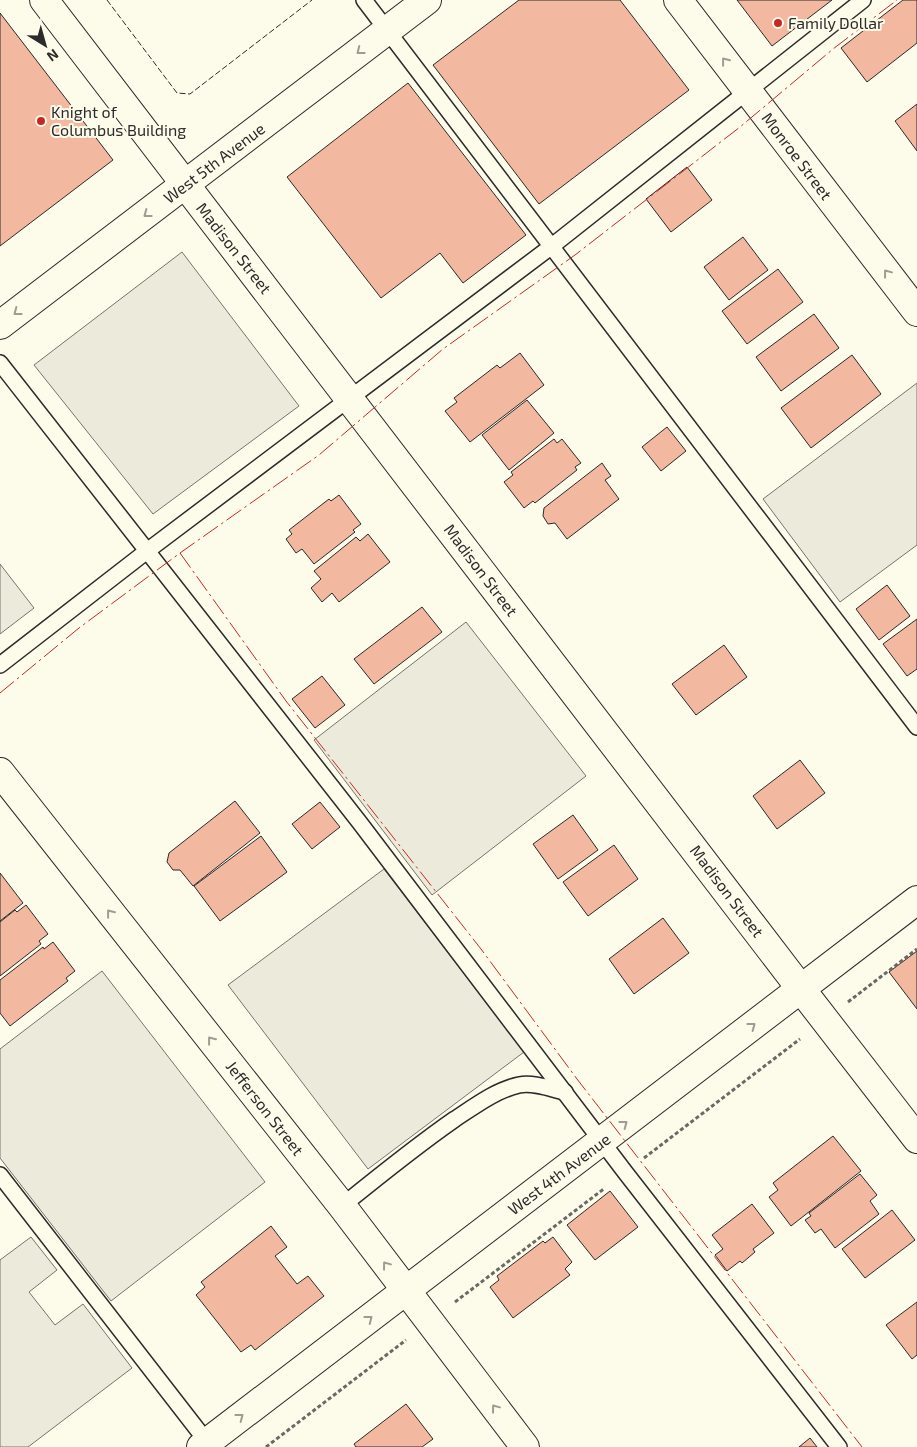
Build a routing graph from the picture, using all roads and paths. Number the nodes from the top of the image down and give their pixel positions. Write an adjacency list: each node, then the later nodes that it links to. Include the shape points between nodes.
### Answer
1 (44, 0): 8 (street, Madison Street)
2 (364, 0): 6 (lane)
3 (427, 0): 6 (street, West 5th Avenue)
4 (678, 0): 7 (street, Monroe Street, one-way to 4)
5 (864, 0): 7 (lane)
6 (387, 30): 8 (street, West 5th Avenue, one-way to 8); 9 (lane)
7 (748, 91): 9 (lane); 10 (street, Monroe Street, one-way to 7)
8 (186, 185): 11 (street, West 5th Avenue, one-way to 11); 13 (street, Madison Street)
9 (552, 246): 13 (lane); 16 (lane)
10 (917, 312)
11 (0, 325)
12 (0, 363): 14 (lane)
13 (350, 399): 14 (lane); 20 (street, Madison Street)
14 (147, 551): 15 (lane); 22 (lane)
15 (0, 665)
16 (917, 727)
17 (0, 772): 26 (street, Jefferson Street, one-way to 17)
18 (917, 900): 20 (street, West 4th Avenue)
19 (917, 950): 21 (path)
20 (802, 988): 23 (street, Madison Street); 24 (street, West 4th Avenue, one-way to 20)
21 (854, 998)
22 (565, 1092): 24 (lane); 26 (lane, via 521,1085 496,1094 440,1130)
23 (917, 1139)
24 (602, 1141): 27 (street, West 4th Avenue); 32 (lane)
25 (0, 1175): 29 (lane)
26 (342, 1206): 27 (street, Jefferson Street, one-way to 26)
27 (406, 1291): 29 (street, West 4th Avenue, one-way to 27); 31 (street, Jefferson Street, one-way to 27)
28 (410, 1336): 30 (path)
29 (207, 1445)
30 (266, 1447)
31 (525, 1447)
32 (839, 1447)

